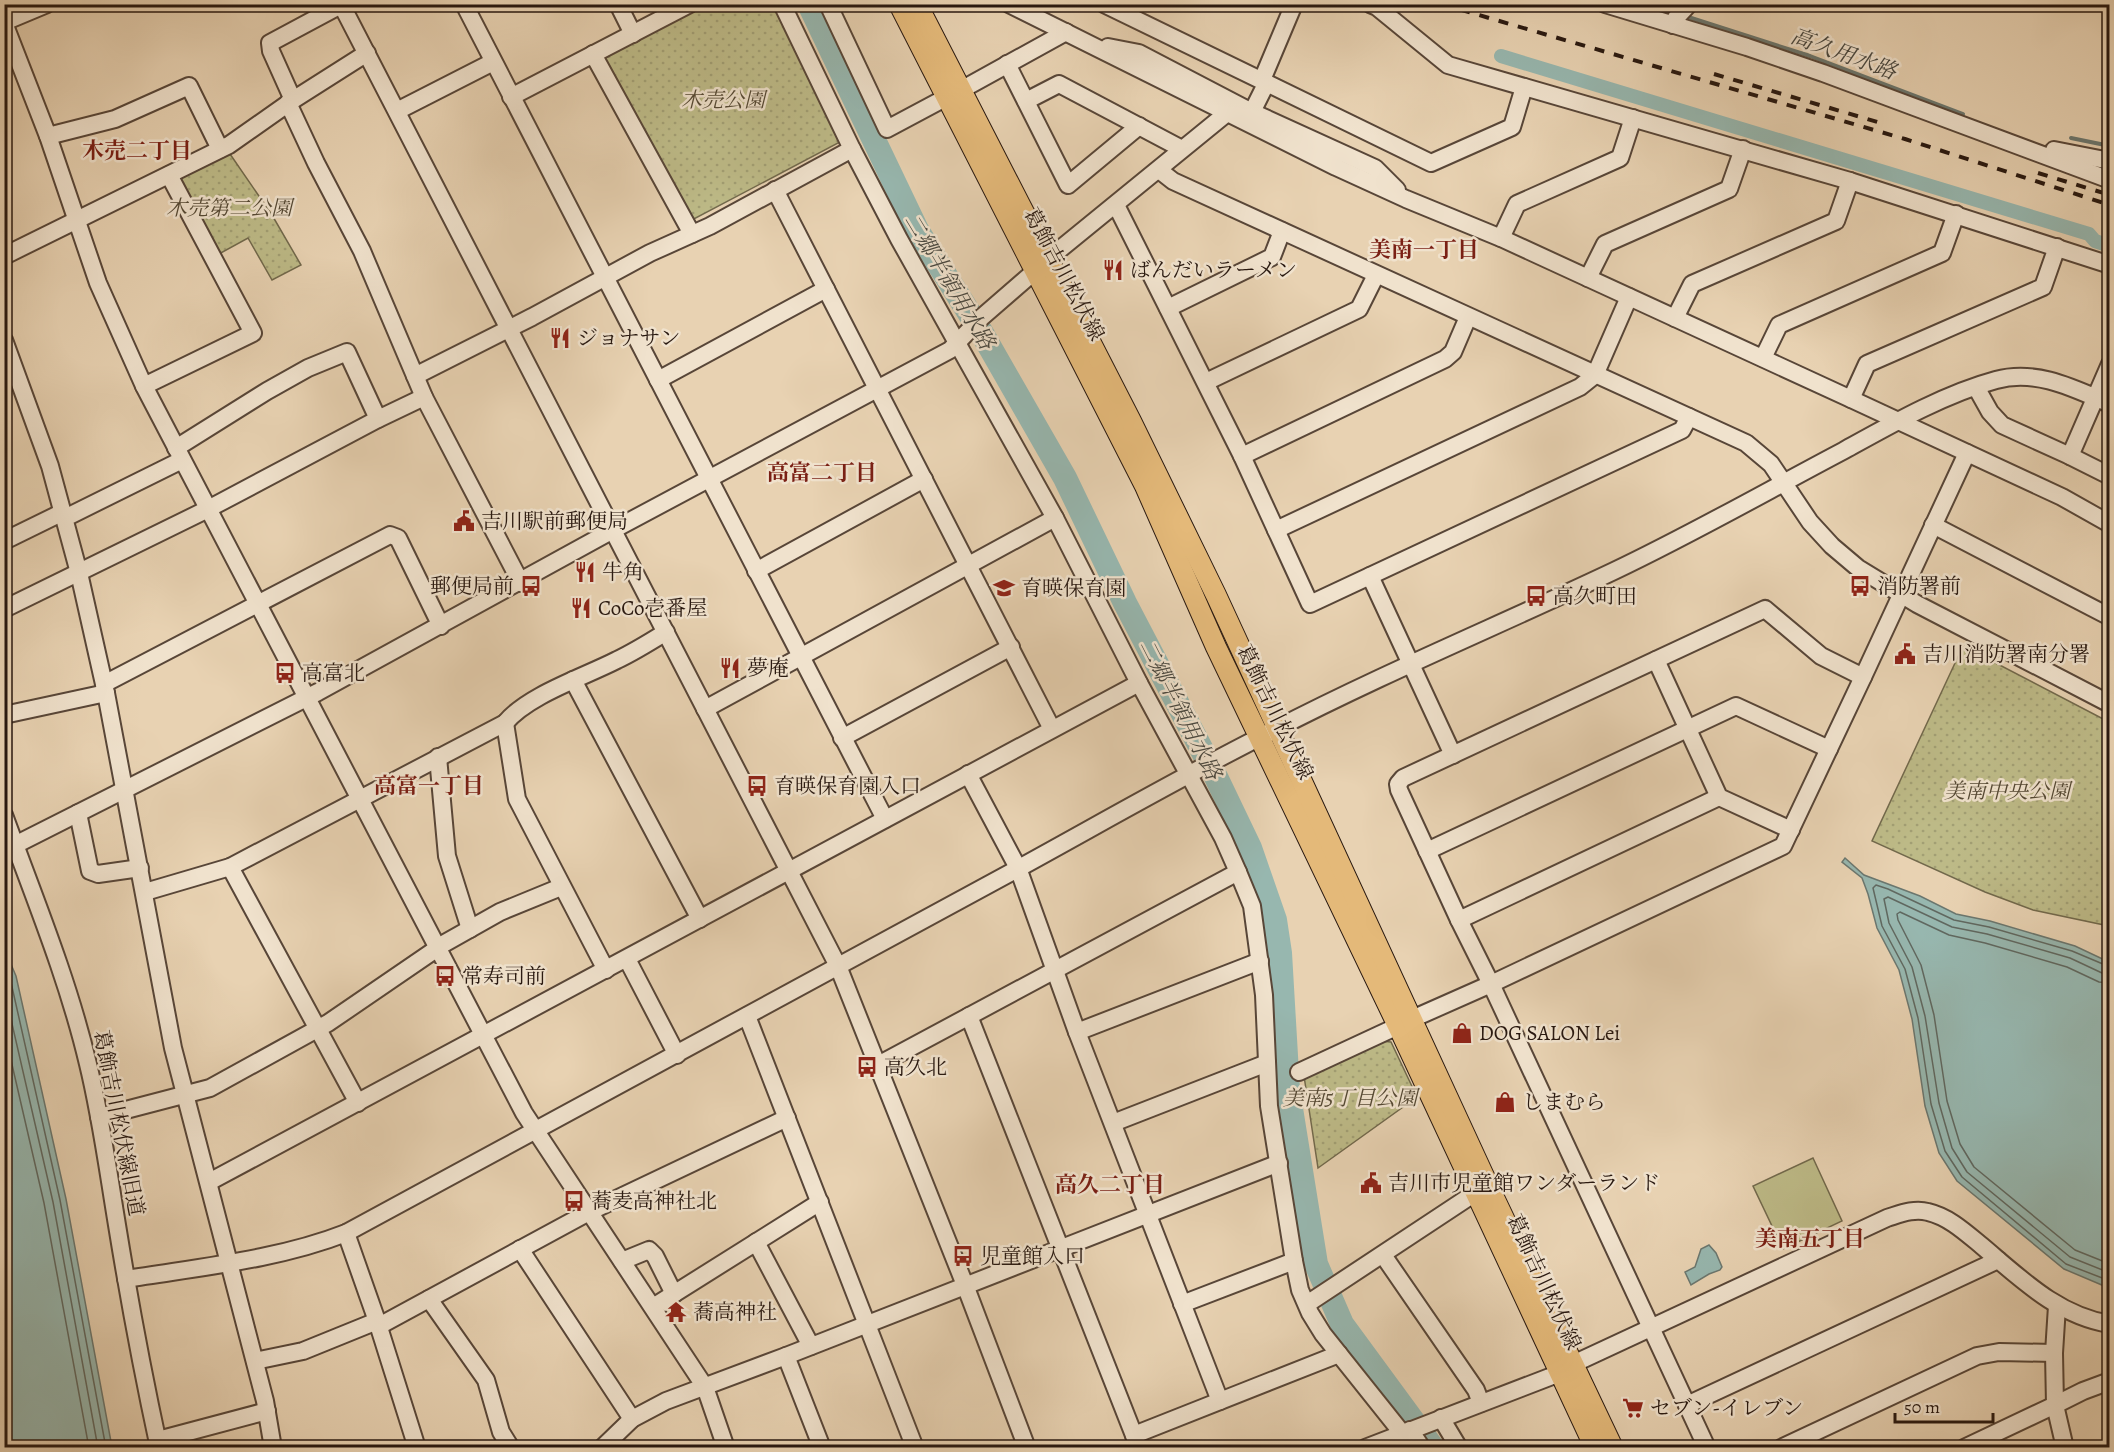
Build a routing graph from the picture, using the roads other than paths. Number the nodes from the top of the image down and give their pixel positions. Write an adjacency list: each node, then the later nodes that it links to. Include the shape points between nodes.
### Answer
1 (47, 4): 16 (street)
2 (464, 4): 22 (street)
3 (618, 4): 18 (street)
4 (690, 4): 18 (street)
5 (782, 4): 37 (street)
6 (828, 4): 26 (street, via 887,129)
7 (899, 4): 26 (main road, 葛飾吉川松伏線)
8 (917, 4): 26 (main road, 葛飾吉川松伏線)
9 (1009, 4): 17 (street)
10 (1104, 4): 24 (street)
11 (1294, 4): 24 (street)
12 (1370, 4): 25 (street, via 1448,65)
13 (1605, 4): 15 (street)
14 (341, 5): 20 (street); 29 (street, via 270,43)
15 (1681, 14): 36 (street, via 1823,73)
16 (4, 22): 35 (street)
17 (1066, 32): 19 (street); 23 (street)
18 (633, 34): 21 (street)
19 (1087, 43): 31 (street, via 1139,53); 32 (street)
20 (367, 53): 29 (street); 30 (street)
21 (593, 54): 27 (street); 52 (street)
22 (493, 62): 27 (street); 30 (street)
23 (1007, 64): 26 (street); 28 (street)
24 (1262, 85): 25 (street, via 1431,163 1512,127); 31 (street)
25 (1524, 87): 33 (street)
26 (954, 93): 56 (main road, 葛飾吉川松伏線)
27 (511, 97): 60 (street)
28 (1026, 101): 34 (street, via 1059,84); 34 (street, via 1068,185)
29 (291, 102): 38 (street); 72 (street, via 316,163 362,251)
30 (397, 111): 66 (street)
31 (1252, 112): 47 (street, via 1375,168)
32 (1227, 113): 39 (street); 47 (street)
33 (1633, 118): 40 (street); 53 (street, via 1620,158 1517,204)
34 (1138, 126): 39 (street)
35 (48, 136): 38 (street, via 115,119 189,86); 50 (street)
36 (2009, 142): 41 (street); 45 (street)
37 (852, 148): 46 (street); 67 (street, via 899,239)
38 (220, 149): 43 (street)
39 (1182, 149): 42 (street)
40 (1743, 149): 44 (street); 59 (street, via 1729,189 1605,244)
41 (2109, 161)
42 (1159, 170): 48 (street); 51 (street, via 1173,181)
43 (169, 175): 50 (street); 75 (street, via 253,333)
44 (1850, 180): 49 (street); 65 (street, via 1836,221 1692,284)
45 (2109, 180)
46 (775, 190): 52 (street); 61 (street)
47 (1406, 199): 53 (street)
48 (1116, 205): 56 (street); 63 (street)
49 (1956, 214): 54 (street); 69 (street, via 1942,253 1779,325)
50 (78, 221): 55 (street); 75 (street, via 98,283)
51 (1282, 231): 58 (street); 63 (street, via 1272,257)
52 (692, 234): 60 (street)
53 (1501, 238): 59 (street)
54 (2057, 247): 57 (street); 79 (street, via 2043,287 1867,364)
55 (4, 256)
56 (1042, 265): 67 (street); 124 (main road, 葛飾吉川松伏線, via 1158,476); 127 (main road, 葛飾吉川松伏線)
57 (2109, 265)
58 (1376, 275): 64 (street); 74 (street, via 1359,309)
59 (1588, 278): 62 (street)
60 (606, 279): 66 (street); 73 (street)
61 (826, 289): 73 (street); 77 (street)
62 (1629, 297): 65 (street); 71 (street)
63 (1168, 308): 74 (street)
64 (1468, 317): 71 (street); 86 (street, via 1453,352 1445,359)
65 (1675, 318): 69 (street)
66 (510, 329): 72 (street); 97 (street)
67 (961, 339): 77 (street, via 950,350); 94 (street)
68 (4, 340): 93 (street, via 51,466)
69 (1763, 358): 79 (street)
70 (2109, 364): 80 (street)
71 (1594, 375): 81 (street); 98 (street, via 1580,387)
72 (415, 376): 78 (street)
73 (658, 380): 90 (street)
74 (1206, 382): 86 (street)
75 (144, 386): 85 (street)
76 (1977, 387): 80 (street, via 2001,378 2027,376 2056,381); 83 (street); 87 (street, via 2002,425)
77 (877, 389): 89 (street); 90 (street)
78 (424, 396): 82 (street); 104 (street)
79 (1851, 399): 83 (street)
80 (2102, 401): 87 (street)
81 (1689, 417): 91 (street, via 1746,443 1771,464); 103 (street, via 1682,430)
82 (378, 419): 85 (street, via 347,352 278,385); 92 (street)
83 (1898, 422): 84 (street); 91 (street)
84 (1967, 453): 95 (street, via 2062,497); 96 (street)
85 (179, 454): 92 (street); 93 (street, via 71,515)
86 (1242, 456): 98 (street)
87 (2070, 456): 88 (street)
88 (2109, 476)
89 (924, 479): 100 (street); 101 (street)
90 (710, 480): 97 (street); 101 (street)
91 (1784, 482): 105 (street, via 1810,522 1832,546); 114 (street, via 1616,570)
92 (208, 509): 102 (street); 106 (street)
93 (64, 515): 99 (street); 102 (street)
94 (1055, 518): 100 (street); 117 (street)
95 (2109, 524)
96 (1933, 525): 105 (street); 108 (street)
97 (613, 530): 104 (street); 110 (street)
98 (1275, 530): 103 (street, via 1310,604)
99 (4, 541)
100 (969, 565): 111 (street); 112 (street)
101 (756, 571): 112 (street)
102 (79, 573): 107 (street); 118 (street)
103 (1370, 576): 114 (street)
104 (521, 583): 109 (street)
105 (1900, 595): 115 (street); 120 (street)
106 (257, 603): 109 (street, via 390,535 398,538); 118 (street); 119 (street)
107 (4, 609)
108 (2109, 617)
109 (441, 626): 119 (street)
110 (666, 632): 116 (street); 121 (street)
111 (1011, 647): 126 (street); 128 (street)
112 (801, 657): 121 (street); 128 (street)
113 (1656, 660): 115 (street, via 1765,609 1821,656); 125 (street); 130 (street)
114 (1411, 664): 124 (street); 130 (street)
115 (1863, 677): 129 (street)
116 (573, 680): 123 (street, via 515,711); 150 (street)
117 (1139, 683): 126 (street); 132 (street)
118 (105, 688): 122 (street); 134 (street)
119 (307, 698): 134 (street); 136 (street)
120 (2109, 704)
121 (705, 709): 146 (street)
122 (4, 715)
123 (505, 723): 131 (street); 148 (street, via 517,799)
124 (1277, 728): 127 (street); 162 (main road, 葛飾吉川松伏線)
125 (1688, 728): 129 (street, via 1736,706); 135 (street); 142 (street)
126 (1052, 729): 133 (street)
127 (1259, 737): 132 (street); 162 (main road, 葛飾吉川松伏線)
128 (842, 738): 139 (street)
129 (1830, 749): 140 (street)
130 (1454, 755): 142 (street, via 1403,778 1398,784)
131 (438, 758): 136 (street); 152 (street, via 447,856)
132 (1192, 772): 145 (street); 147 (street)
133 (968, 774): 139 (street); 145 (street)
134 (124, 790): 137 (street); 144 (street)
135 (1719, 797): 140 (street); 151 (street)
136 (361, 799): 143 (street); 153 (street)
137 (78, 813): 141 (street); 144 (street, via 90,871 98,874)
138 (4, 815): 141 (street, 葛飾吉川松伏線旧道)
139 (885, 819): 146 (street)
140 (1791, 830): 159 (street, via 1783,846 1774,851)
141 (15, 845): 172 (street, 葛飾吉川松伏線旧道, via 76,1020)
142 (1427, 851): 151 (street)
143 (230, 867): 149 (street); 163 (street)
144 (140, 868): 149 (street)
145 (1018, 868): 156 (street); 158 (street)
146 (790, 870): 150 (street); 156 (street)
147 (1238, 872): 155 (street, via 1252,906); 158 (street)
148 (561, 886): 152 (street); 157 (street)
149 (145, 892): 170 (street)
150 (699, 919): 154 (street)
151 (1459, 920): 159 (street)
152 (470, 929): 153 (street)
153 (438, 948): 163 (street); 165 (street)
154 (627, 959): 157 (street); 166 (street)
155 (1260, 961): 164 (street); 167 (street)
156 (838, 966): 160 (street); 168 (street)
157 (606, 970): 165 (street)
158 (1054, 970): 161 (street); 164 (street)
159 (1491, 984): 162 (street); 202 (street)
160 (747, 1016): 166 (street); 173 (street)
161 (969, 1016): 168 (street); 184 (street)
162 (1405, 1022): 169 (street); 178 (main road, 葛飾吉川松伏線); 208 (main road, 葛飾吉川松伏線)
163 (317, 1029): 170 (street, via 210,1088); 171 (street)
164 (1077, 1032): 174 (street)
165 (483, 1036): 171 (street); 175 (street)
166 (677, 1055): 175 (street)
167 (1267, 1064): 174 (street); 176 (street, via 1269,1106)
168 (878, 1065): 192 (street)
169 (1299, 1072)
170 (185, 1095): 172 (street); 177 (street)
171 (358, 1103): 177 (street)
172 (99, 1117): 191 (street, 葛飾吉川松伏線旧道)
173 (787, 1118): 179 (street); 180 (street)
174 (1113, 1123): 181 (street)
175 (534, 1131): 180 (street); 182 (street)
176 (1279, 1163): 181 (street); 189 (street)
177 (208, 1182): 190 (street)
178 (1475, 1192): 186 (street); 208 (main road, 葛飾吉川松伏線)
179 (820, 1202): 183 (street); 199 (street)
180 (589, 1212): 185 (street); 188 (street)
181 (1146, 1214): 184 (street); 195 (street)
182 (346, 1233): 190 (street, via 320,1244); 200 (street)
183 (756, 1242): 193 (street); 203 (street)
184 (1061, 1248): 192 (street); 219 (street)
185 (520, 1249): 194 (street); 216 (street)
186 (1383, 1255): 196 (street); 212 (street, via 1476,1390)
187 (1998, 1260): 197 (street); 202 (street, via 1958,1226 1925,1211 1907,1211); 214 (street)
188 (622, 1261): 193 (street, via 649,1250); 198 (street)
189 (1294, 1261): 195 (street); 196 (street)
190 (230, 1262): 191 (street); 207 (street)
191 (126, 1279): 220 (street, 葛飾吉川松伏線旧道)
192 (965, 1285): 199 (street); 228 (street)
193 (674, 1294): 198 (street)
194 (429, 1299): 200 (street); 223 (street, via 486,1380 501,1432)
195 (1182, 1304): 211 (street)
196 (1306, 1304): 205 (street)
197 (2057, 1306): 201 (street); 204 (street)
198 (653, 1307): 210 (street)
199 (867, 1323): 203 (street); 227 (street)
200 (378, 1324): 207 (street, via 303,1351); 222 (street)
201 (2109, 1324)
202 (1652, 1328): 208 (street); 214 (street)
203 (812, 1346): 206 (street)
204 (2054, 1353): 213 (street); 235 (street, via 1999,1352 1977,1356)
205 (1338, 1354): 211 (street); 218 (street)
206 (786, 1356): 210 (street); 226 (street)
207 (255, 1361): 215 (street)
208 (1567, 1369): 212 (street); 232 (main road, 葛飾吉川松伏線); 233 (main road, 葛飾吉川松伏線)
209 (2109, 1381): 213 (street)
210 (705, 1387): 216 (street); 225 (street)
211 (1220, 1401): 219 (street)
212 (1481, 1403): 217 (street)
213 (2055, 1405): 236 (street); 237 (street)
214 (1687, 1406): 234 (street)
215 (267, 1411): 220 (street); 221 (street)
216 (632, 1419): 224 (street)
217 (1436, 1420): 218 (street); 231 (street)
218 (1406, 1431): 229 (street); 230 (street)
219 (1136, 1441)
220 (158, 1444)
221 (273, 1448)
222 (417, 1448)
223 (512, 1448)
224 (602, 1448)
225 (726, 1448)
226 (822, 1448)
227 (915, 1448)
228 (1027, 1448)
229 (1365, 1448)
230 (1422, 1448)
231 (1459, 1448)
232 (1595, 1448)
233 (1613, 1448)
234 (1707, 1448)
235 (1781, 1448)
236 (1964, 1448)
237 (2065, 1448)

